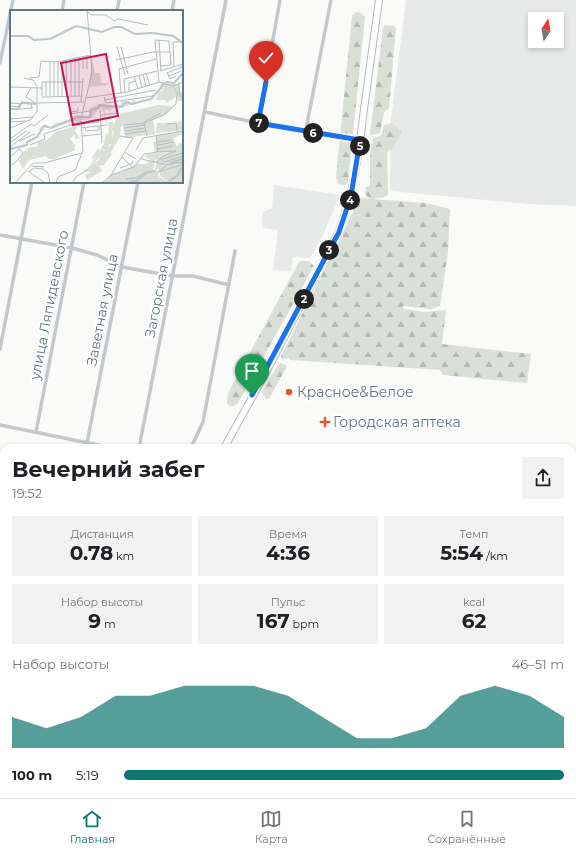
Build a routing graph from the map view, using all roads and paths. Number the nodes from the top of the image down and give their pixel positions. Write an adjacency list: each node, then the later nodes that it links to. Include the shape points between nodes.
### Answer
1 (13, 0): 9 (street)
2 (64, 0): 10 (street)
3 (119, 0): 11 (street)
4 (174, 0): 12 (street)
5 (226, 0): 15 (street, Загорская улица)
6 (280, 0): 16 (street)
7 (331, 0): 17 (street, via 307,124)
8 (379, 0): 18 (main road)
9 (11, 10)
10 (62, 10)
11 (117, 10)
12 (172, 10)
13 (10, 15): 14 (street)
14 (0, 63)
15 (204, 112): 16 (street); 27 (street, Загорская улица)
16 (258, 123): 17 (street)
17 (308, 132): 18 (street)
18 (360, 140): 36 (main road, via 351,196 339,232)
19 (32, 183): 23 (street)
20 (84, 183): 24 (street, улица Ляпидевского)
21 (138, 183): 26 (street, Заветная улица)
22 (0, 235): 23 (street)
23 (21, 239): 24 (street); 29 (street)
24 (72, 248): 26 (street, via 97,255); 31 (street, улица Ляпидевского)
25 (235, 252): 28 (street)
26 (122, 267): 27 (street); 32 (street, Заветная улица)
27 (173, 276): 28 (street, via 192,276); 34 (street, Загорская улица)
28 (229, 285): 35 (street, via 203,422)
29 (0, 349)
30 (0, 425): 31 (street)
31 (36, 432): 32 (street)
32 (87, 443): 33 (street)
33 (92, 444)
34 (140, 444)
35 (193, 444)
36 (226, 444)

